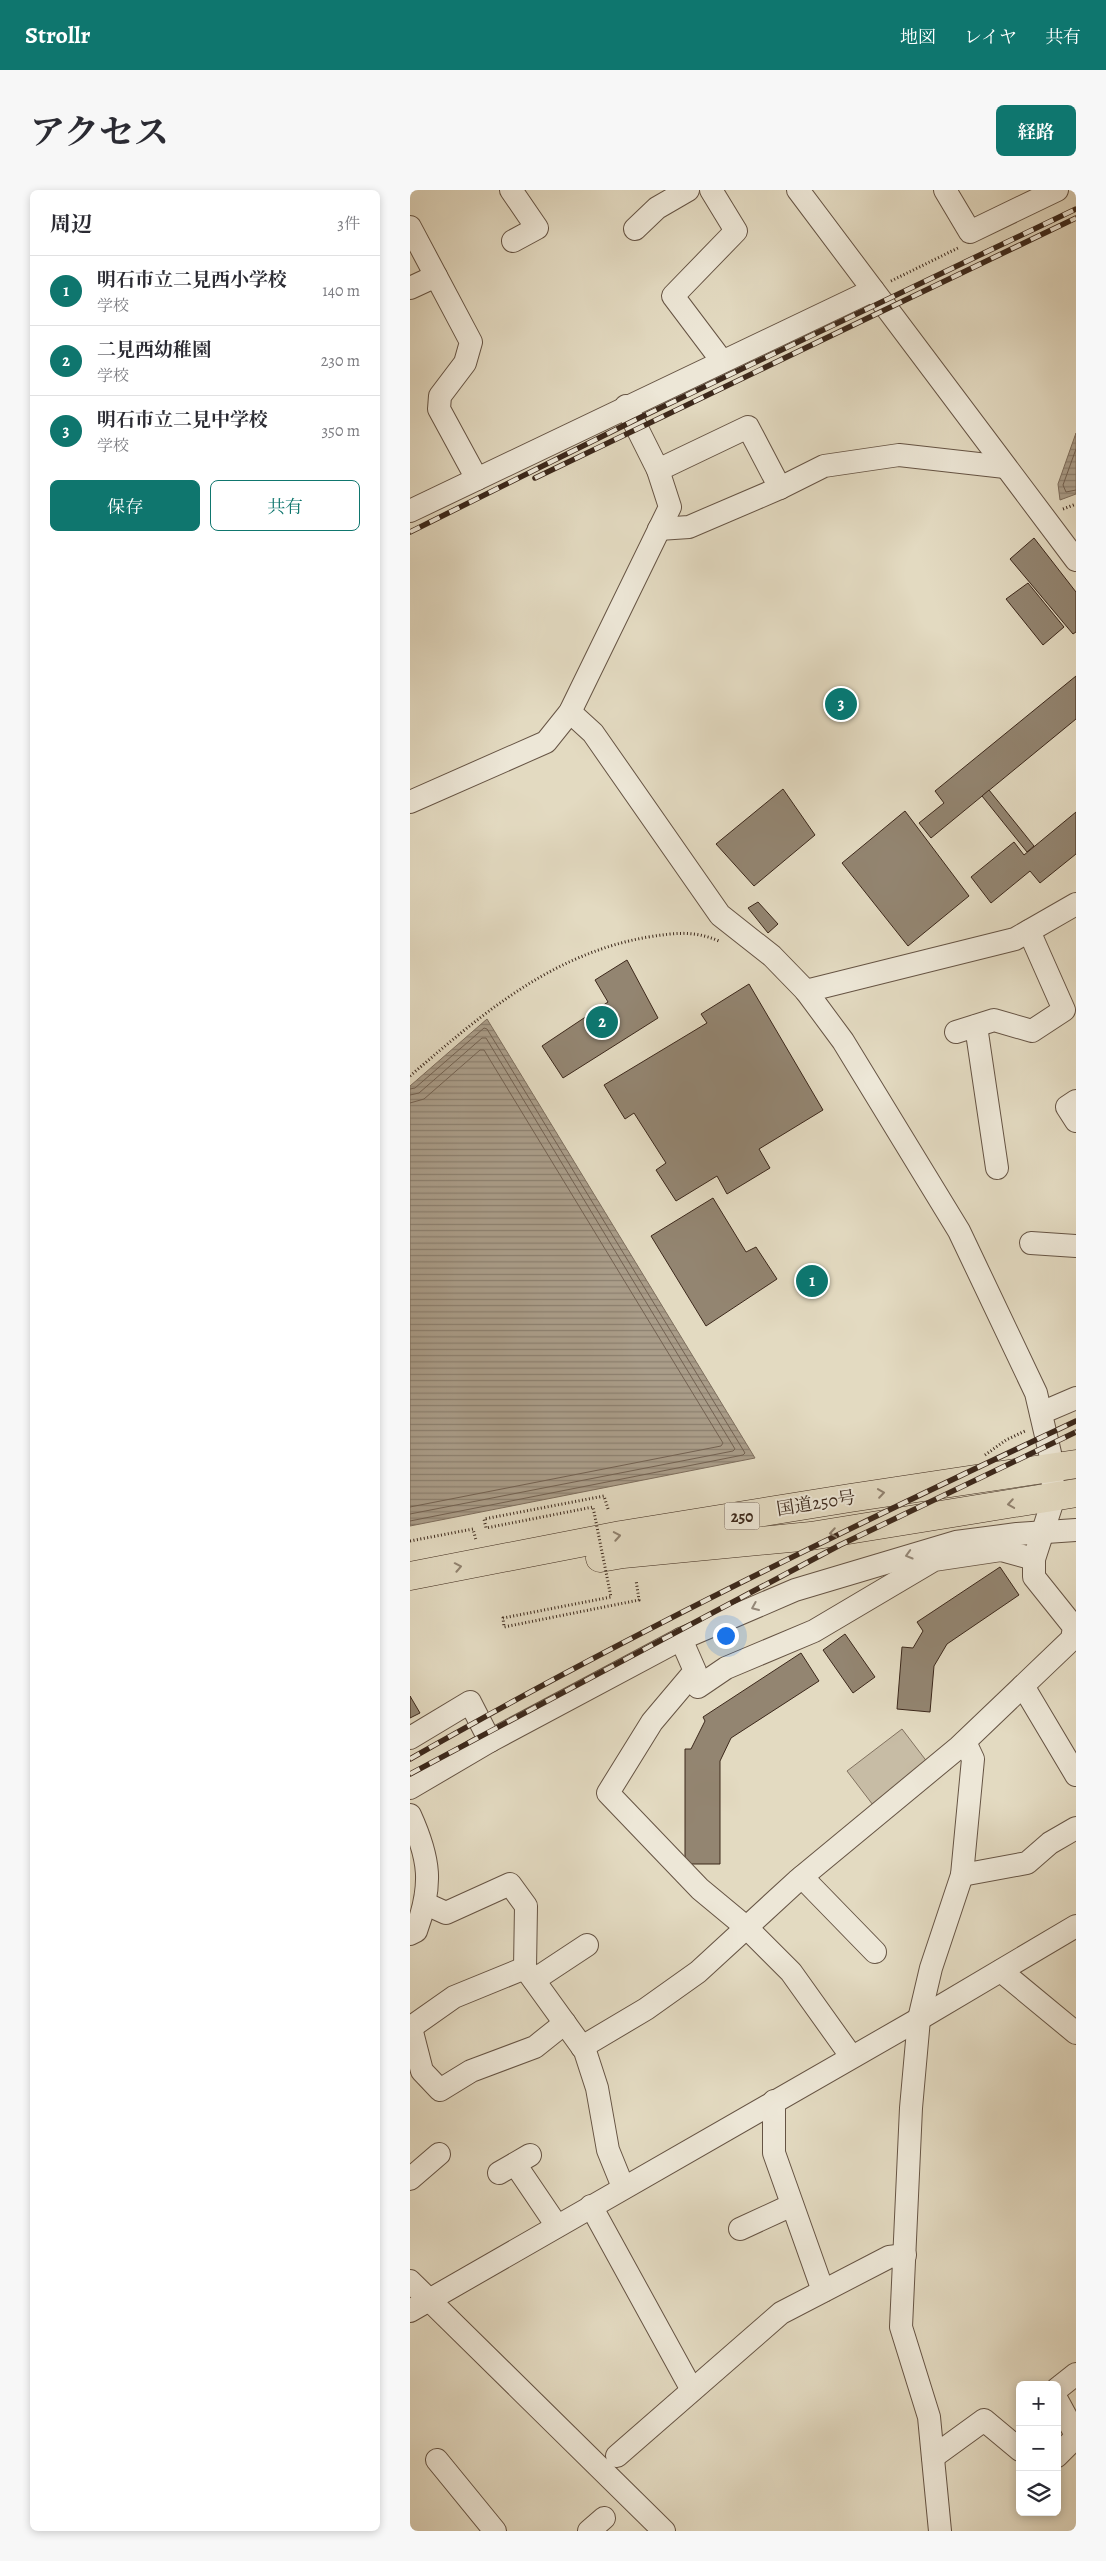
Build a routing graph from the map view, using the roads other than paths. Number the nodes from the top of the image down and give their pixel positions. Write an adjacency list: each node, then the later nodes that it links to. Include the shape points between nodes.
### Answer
1 (511, 190): 9 (street, via 537,228)
2 (688, 190): 8 (street, via 657,208)
3 (711, 190): 13 (street, via 736,231 672,296)
4 (798, 190): 12 (street)
5 (944, 190): 6 (street, via 970,232)
6 (1057, 190)
7 (410, 227): 10 (street)
8 (635, 229)
9 (513, 241)
10 (436, 276): 11 (street); 17 (street, via 471,342 465,363 440,396 439,409)
11 (410, 288)
12 (872, 290): 13 (street); 15 (street)
13 (722, 362): 14 (street)
14 (626, 406): 16 (street); 17 (street)
15 (1005, 467): 18 (street, via 899,455 824,466); 21 (street)
16 (658, 470): 18 (street, via 748,427); 20 (street, via 670,507)
17 (477, 479): 19 (street)
18 (780, 488): 20 (street, via 689,527)
19 (410, 511)
20 (659, 529): 22 (street)
21 (1076, 560)
22 (570, 712): 23 (street, via 546,742); 26 (street, via 593,733 720,915 772,956)
23 (410, 802)
24 (1076, 904): 25 (street)
25 (1029, 931): 26 (street, via 1015,939); 29 (street, via 1064,1010 1032,1031 994,1020 966,1029)
26 (806, 991): 33 (street, via 843,1041 959,1231 1036,1392)
27 (1076, 1101): 28 (street, via 1067,1107)
28 (1076, 1121)
29 (997, 1168)
30 (1030, 1242): 31 (street)
31 (1076, 1246)
32 (1076, 1398): 33 (street)
33 (1041, 1413): 34 (street, via 1050,1453)
34 (1063, 1466): 35 (street); 39 (highway, 国道250号 / 250, one-way to 34, via 621,1535)
35 (1069, 1497): 37 (street); 40 (highway, 国道250号 / 250, one-way to 40, via 811,1536 623,1554)
36 (1076, 1530): 37 (street)
37 (1043, 1532): 38 (street); 41 (street, one-way to 41, via 956,1542 907,1555 795,1590)
38 (1034, 1560): 42 (street, via 1034,1578 1074,1627 1072,1639); 43 (street, via 1001,1550 934,1560 814,1631 726,1668)
39 (410, 1576)
40 (410, 1595)
41 (681, 1639): 45 (street); 56 (street, via 695,1672 652,1722 608,1793 700,1889)
42 (1022, 1686): 46 (street); 47 (street)
43 (698, 1687)
44 (410, 1738): 45 (street, via 470,1702)
45 (490, 1741): 49 (street)
46 (965, 1742): 52 (street, via 973,1759); 53 (street)
47 (1068, 1746): 48 (street)
48 (1076, 1775)
49 (410, 1788)
50 (410, 1815): 54 (street, via 420,1836 429,1878)
51 (1076, 1828): 52 (street, via 1050,1843 1027,1863)
52 (962, 1875): 62 (street, via 931,1968)
53 (802, 1877): 56 (street); 59 (street)
54 (426, 1904): 57 (street, via 416,1931); 61 (street, via 446,1913 510,1884 526,1906)
55 (1076, 1926): 60 (street)
56 (747, 1928): 66 (street, via 698,1972); 67 (street, via 791,1972)
57 (410, 1934)
58 (587, 1945): 61 (street)
59 (875, 1952)
60 (1001, 1971): 62 (street); 65 (street)
61 (530, 1974): 63 (street); 64 (street, via 454,1997)
62 (919, 2019): 67 (street); 78 (street, via 911,2108)
63 (565, 2023): 66 (street); 68 (street, via 535,2046 470,2071 440,2090)
64 (410, 2028): 68 (street)
65 (1076, 2033)
66 (582, 2047): 73 (street, via 597,2088 608,2150)
67 (851, 2056): 69 (street)
68 (416, 2075)
69 (774, 2101): 73 (street); 74 (street, via 774,2153)
70 (439, 2154): 72 (street)
71 (515, 2164): 76 (street)
72 (410, 2179)
73 (624, 2188): 75 (street)
74 (792, 2205): 77 (street); 80 (street)
75 (591, 2206): 76 (street); 84 (street)
76 (557, 2226): 81 (street)
77 (740, 2229)
78 (905, 2255): 80 (street, via 889,2257); 90 (street, via 901,2327 930,2417)
79 (410, 2281): 81 (street)
80 (823, 2291): 84 (street, via 781,2313)
81 (419, 2306): 93 (street)
82 (1076, 2374): 83 (street)
83 (1061, 2387)
84 (692, 2390): 89 (street)
85 (1061, 2408): 86 (street)
86 (1076, 2436): 88 (street)
87 (1016, 2447): 90 (street, via 984,2420)
88 (1061, 2452)
89 (617, 2456)
90 (933, 2457): 94 (street)
91 (437, 2460): 92 (street, via 444,2485)
92 (495, 2531)
93 (664, 2531)
94 (940, 2531)

